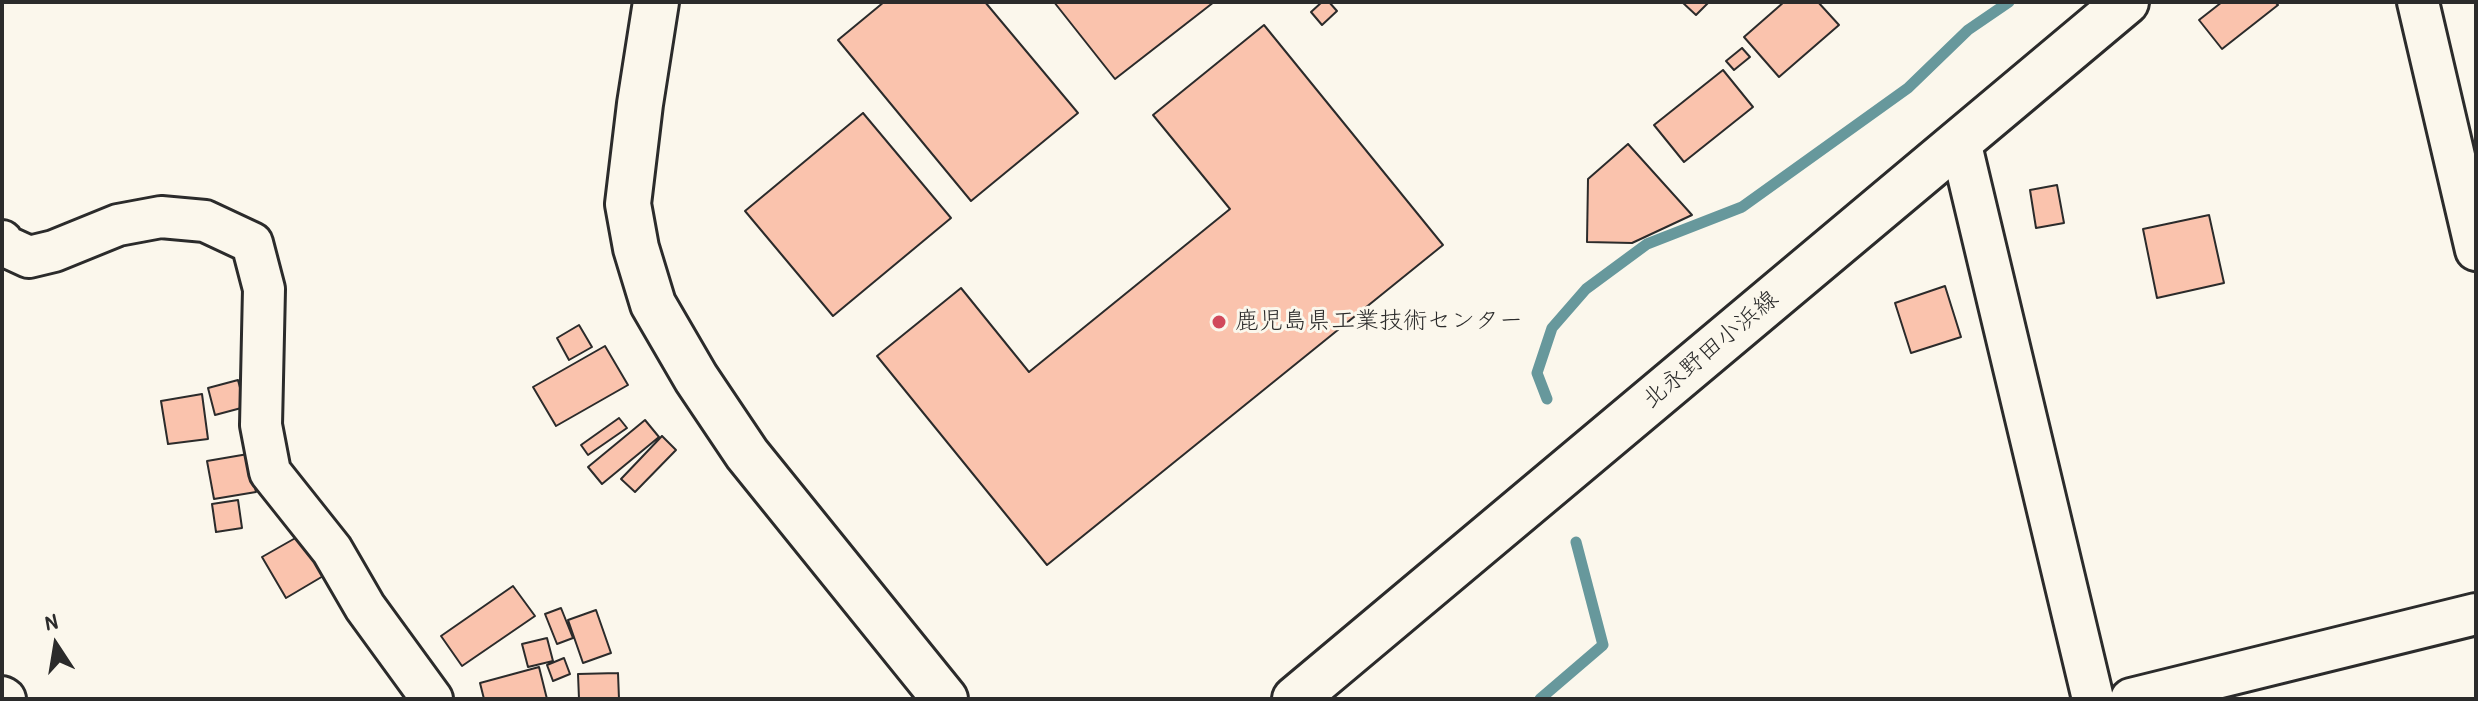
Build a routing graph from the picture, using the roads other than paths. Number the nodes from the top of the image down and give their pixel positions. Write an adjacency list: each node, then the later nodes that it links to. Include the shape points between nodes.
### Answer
1 (656, 2): 9 (main road, via 628,204 653,304 747,454)
2 (2126, 2): 4 (main road, 北永野田小浜線)
3 (2418, 2): 6 (street)
4 (1960, 141): 10 (main road, 北永野田小浜線); 11 (street)
5 (2, 241): 8 (street, via 29,257 118,225 161,217 205,221 252,243 264,289 261,425 270,472 332,550 365,607)
6 (2476, 250)
7 (2476, 614): 12 (street)
8 (432, 699)
9 (945, 699)
10 (1295, 699)
11 (2093, 699)
12 (2131, 699)

